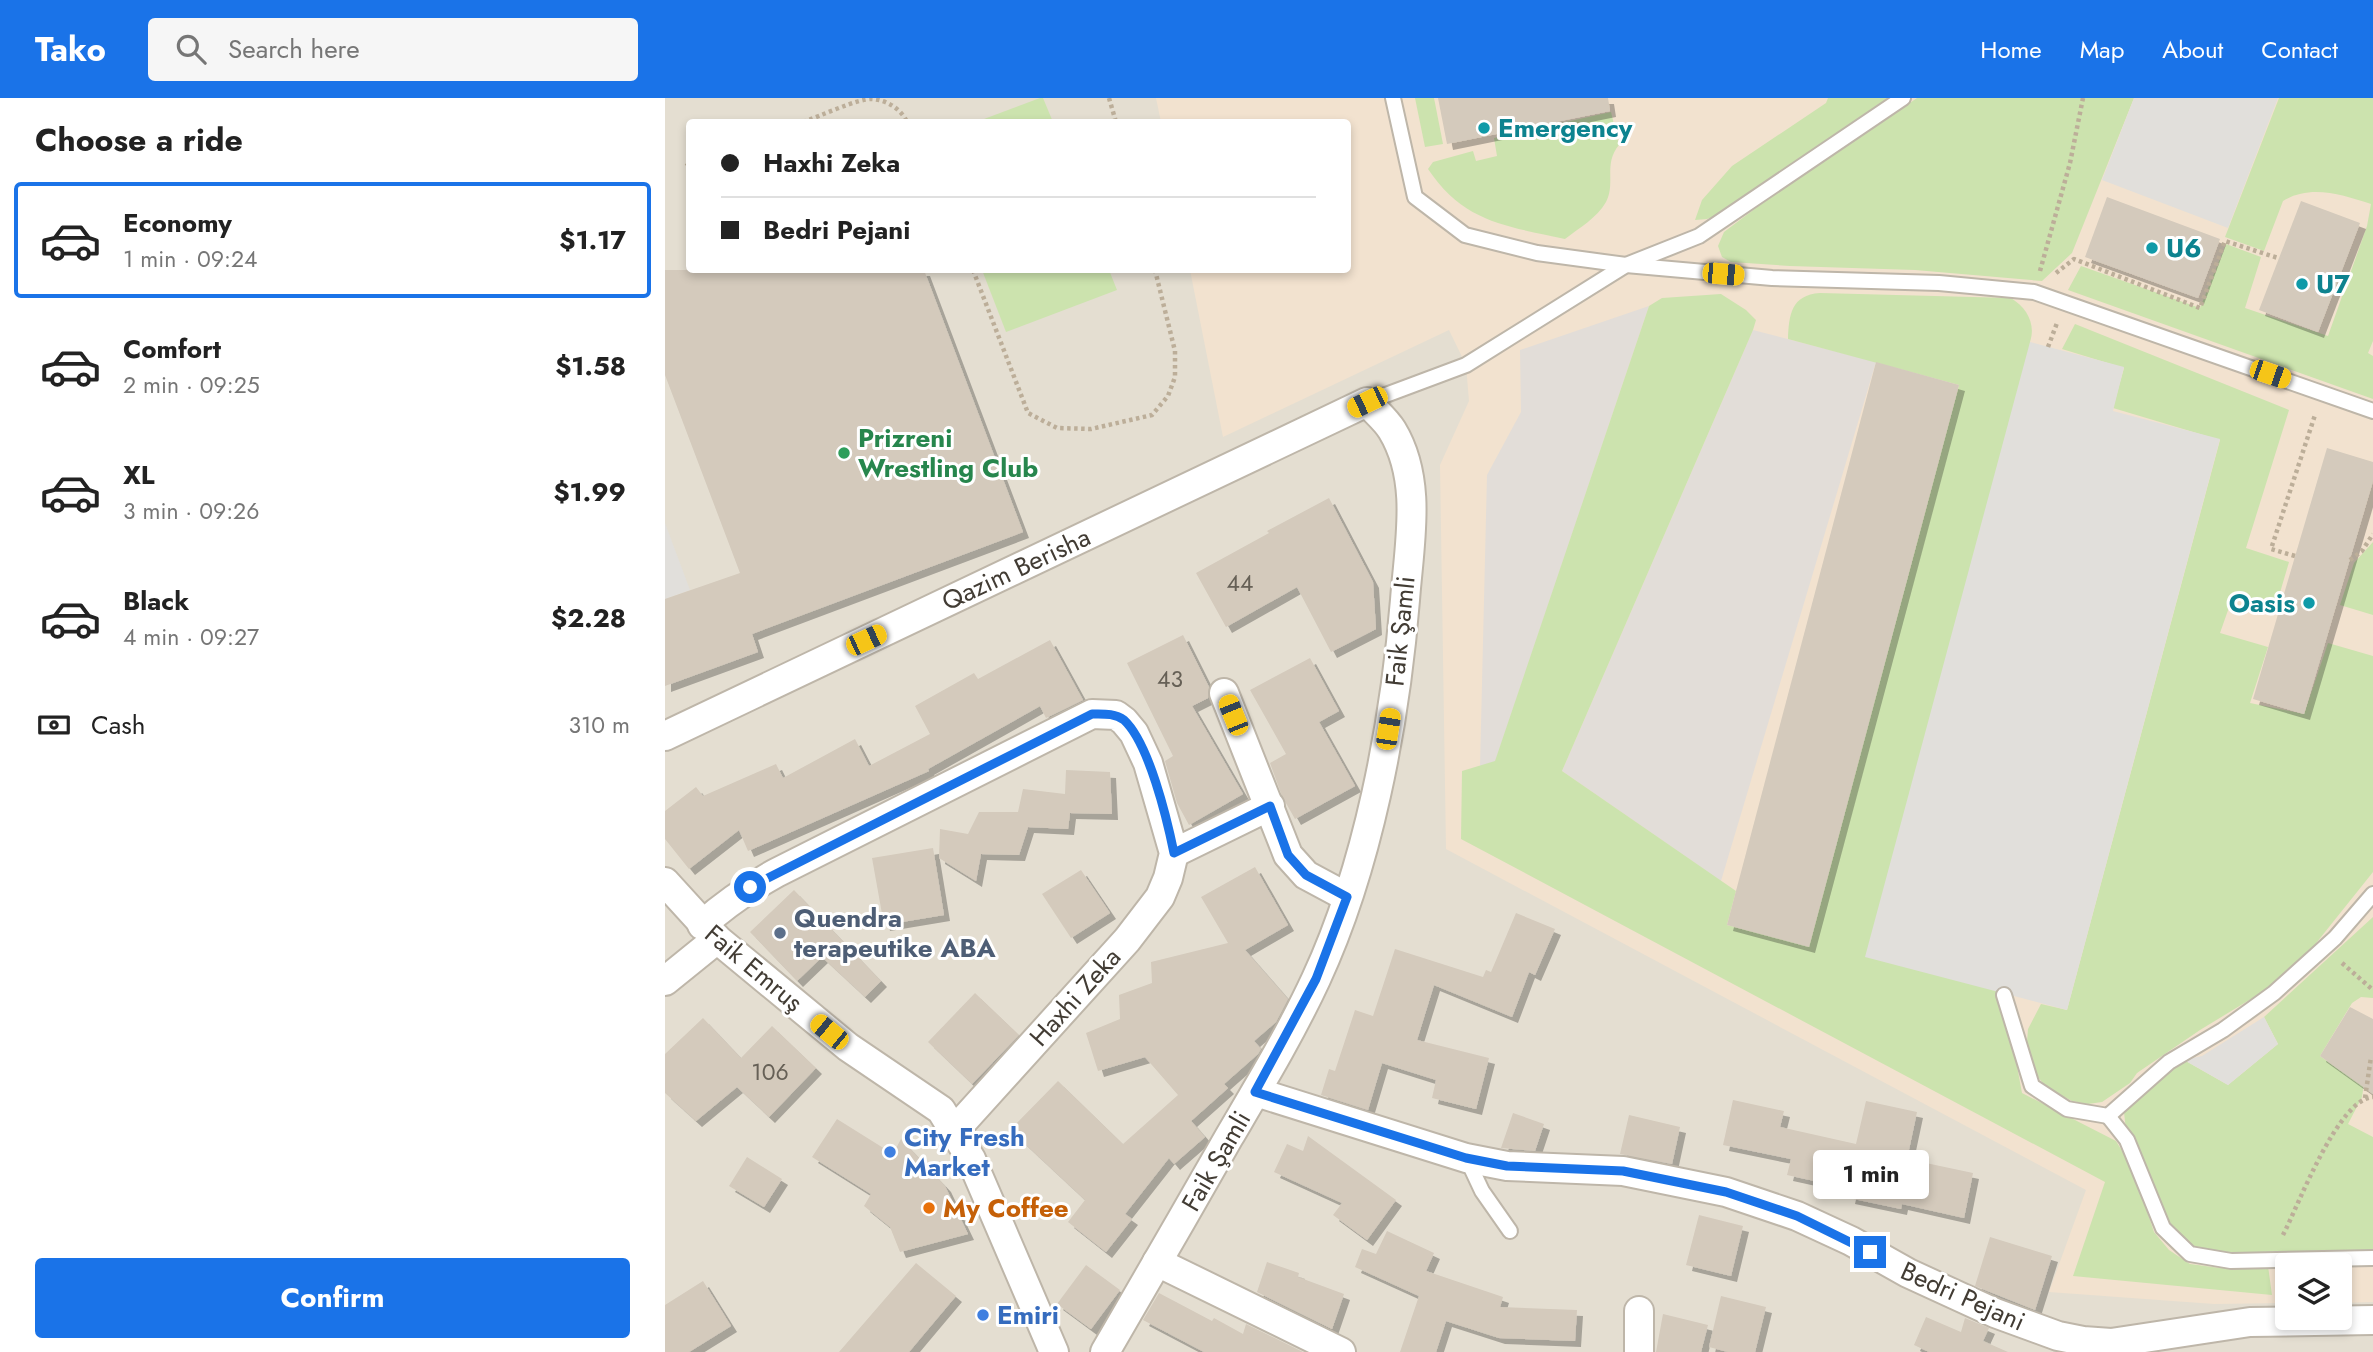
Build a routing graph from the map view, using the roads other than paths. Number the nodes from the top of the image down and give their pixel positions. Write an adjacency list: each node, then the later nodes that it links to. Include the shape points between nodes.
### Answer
1 (1393, 98): 3 (lane, via 1415,197 1465,235 1537,253)
2 (1903, 98): 3 (lane, via 1699,236)
3 (1626, 265): 4 (lane, via 1466,365); 5 (lane, via 2034,292)
4 (1367, 402): 7 (street, Qazim Berisha); 12 (street, Faik Şamli, via 1392,429 1409,472 1412,500 1395,686 1380,772)
5 (2373, 411)
6 (1224, 693): 8 (street)
7 (665, 736)
8 (1270, 806): 9 (street); 12 (street, via 1288,855 1306,875)
9 (1174, 853): 13 (street, via 1148,763 1134,733 1116,715 1092,714 776,873 740,894); 18 (street, Haxhi Zeka, via 1160,897 1127,940)
10 (665, 882): 13 (street, Faik Emruş)
11 (2373, 894): 17 (lane, via 2325,947 2274,993 2169,1062)
12 (1347, 897): 16 (street, Faik Şamli, via 1316,979)
13 (710, 932): 14 (street); 18 (street, Faik Emruş, via 848,1047 941,1110)
14 (665, 981)
15 (2004, 995): 17 (lane, via 2032,1086 2067,1108)
16 (1255, 1092): 19 (street, Bedri Pejani); 22 (street, Faik Şamli)
17 (2108, 1116): 21 (lane, via 2127,1140 2163,1228 2190,1254 2231,1261)
18 (955, 1130): 26 (street, Faik Emruş)
19 (1466, 1158): 20 (lane); 25 (street, Bedri Pejani, via 1507,1166 1623,1171 1726,1192 1797,1216 1851,1241)
20 (1510, 1231)
21 (2373, 1258)
22 (1157, 1262): 27 (street, Faik Şamli); 28 (street)
23 (1639, 1311): 29 (street)
24 (2373, 1320): 25 (street, Bedri Pejani, via 2250,1322 2111,1343)
25 (2053, 1344)
26 (1054, 1352)
27 (1105, 1352)
28 (1341, 1352)
29 (1639, 1352)

